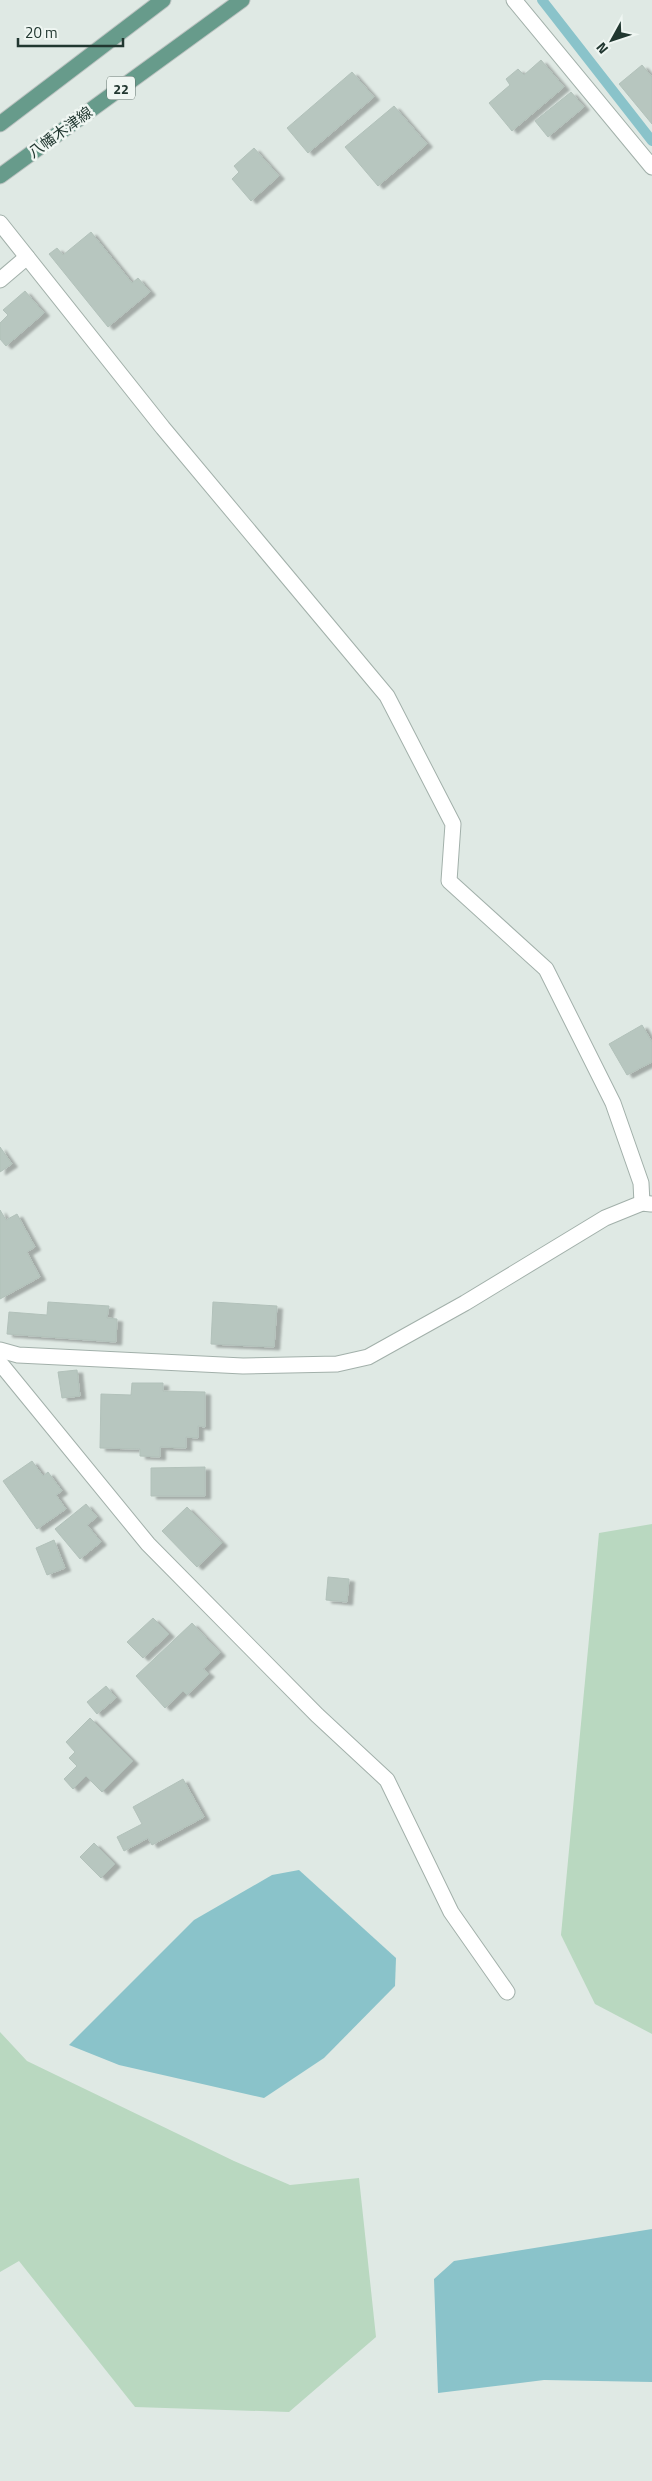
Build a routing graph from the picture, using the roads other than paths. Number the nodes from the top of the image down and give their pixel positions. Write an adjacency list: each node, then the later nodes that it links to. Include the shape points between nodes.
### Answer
1 (163, 0): 4 (main road)
2 (242, 0): 6 (main road, 八幡木津線 / 22)
3 (514, 0): 5 (street)
4 (0, 124)
5 (652, 167)
6 (0, 176)
7 (0, 223): 8 (street)
8 (27, 257): 9 (street); 10 (street, via 163,428 387,696 453,824 449,881 546,969 613,1103)
9 (0, 280)
10 (647, 1204): 11 (street, via 605,1218 466,1303 368,1357 337,1364 242,1366 18,1355)
11 (0, 1350)
12 (0, 1363): 13 (street, via 148,1544 317,1715 387,1780 451,1912)
13 (507, 1992)

